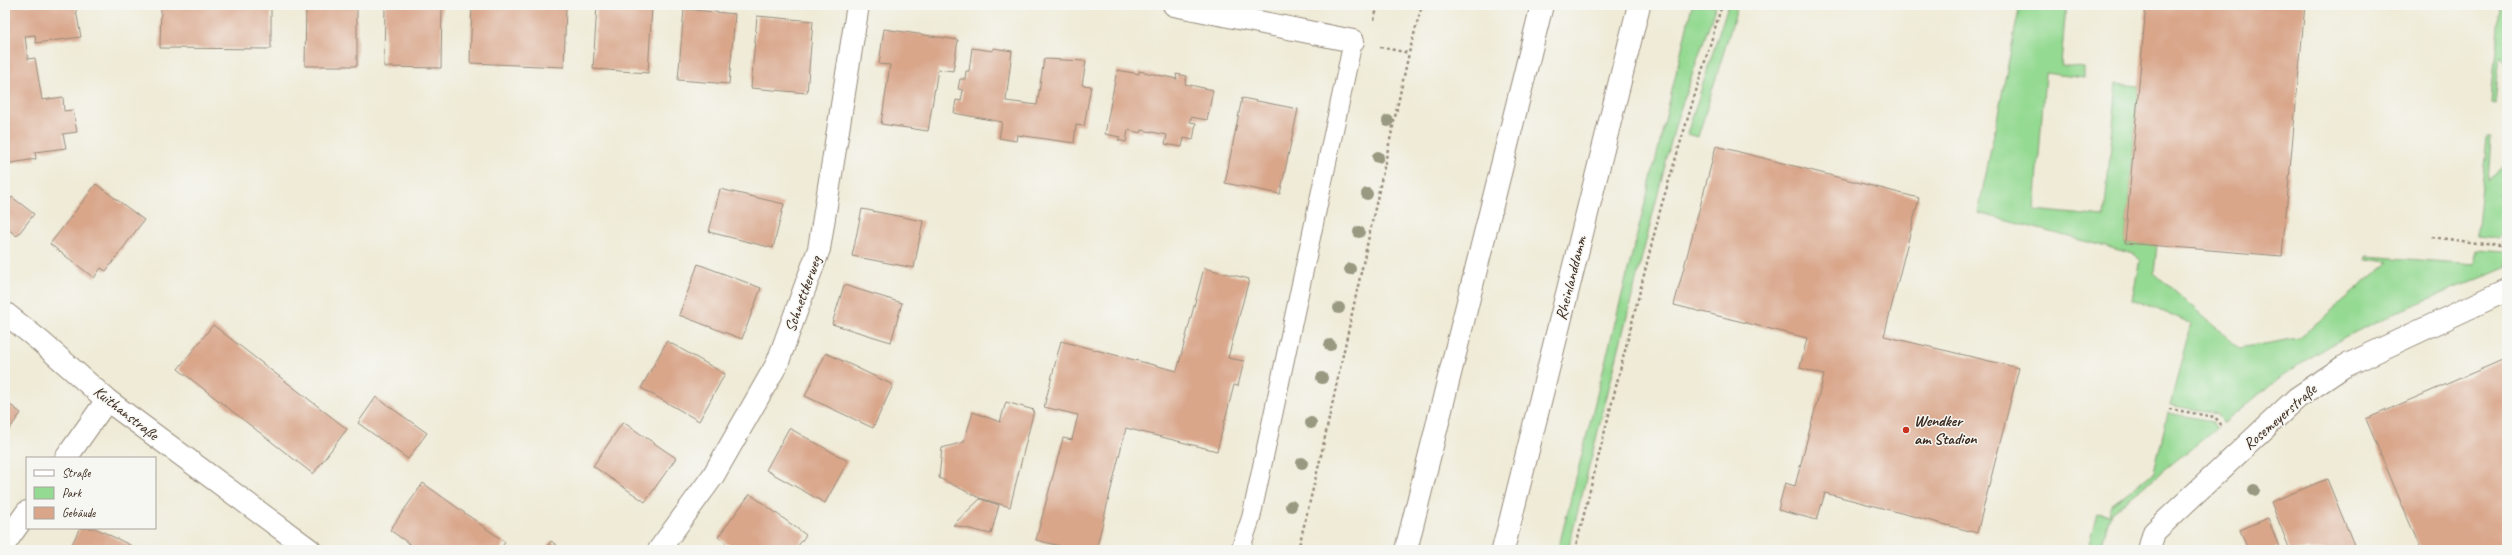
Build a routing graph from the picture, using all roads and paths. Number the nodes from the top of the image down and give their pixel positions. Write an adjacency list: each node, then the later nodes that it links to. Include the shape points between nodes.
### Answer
1 (858, 5): 19 (main road, Schnettkerweg, via 819,249 777,364 713,476)
2 (1174, 5): 7 (main road)
3 (1422, 5): 21 (path, via 1409,52)
4 (1542, 5): 22 (main road)
5 (1639, 5): 23 (main road, Rheinlanddamm)
6 (1722, 5): 24 (path, via 1660,207)
7 (1353, 41): 20 (lane, via 1251,518)
8 (2432, 237): 9 (path, via 2500,246)
9 (2507, 240)
10 (2507, 290): 25 (main road, Rosemeyerstraße, via 2343,367 2297,398 2154,532)
11 (5, 313): 12 (main road, Kuithanstraße)
12 (107, 400): 15 (main road); 18 (main road, Kuithanstraße)
13 (2169, 409): 14 (path, via 2215,417)
14 (2222, 425)
15 (67, 457)
16 (26, 513): 17 (main road)
17 (5, 543)
18 (310, 550)
19 (659, 550)
20 (1240, 550)
21 (1298, 550)
22 (1406, 550)
23 (1502, 550)
24 (1575, 550)
25 (2149, 550)

